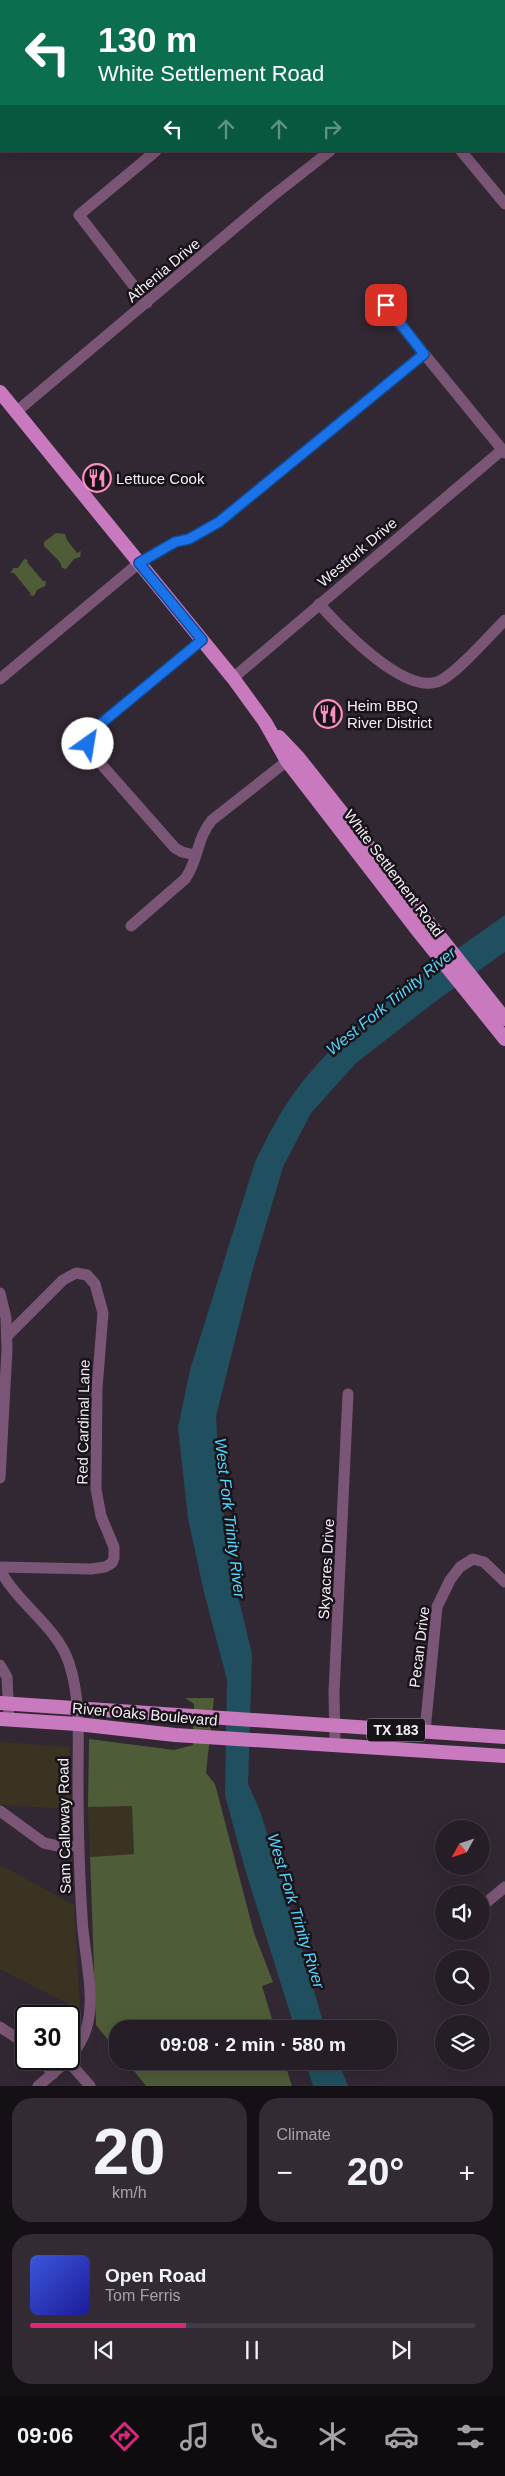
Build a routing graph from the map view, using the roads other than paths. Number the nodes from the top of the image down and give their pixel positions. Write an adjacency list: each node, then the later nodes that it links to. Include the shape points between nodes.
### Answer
1 (155, 152): 6 (street, via 79,215)
2 (329, 152): 6 (street, Athenia Drive)
3 (463, 152): 4 (street)
4 (505, 204)
5 (381, 301): 7 (street)
6 (147, 303): 9 (street, Athenia Drive)
7 (424, 354): 10 (street); 11 (street, via 219,522)
8 (0, 392): 9 (main road, White Settlement Road)
9 (16, 412): 11 (main road, White Settlement Road)
10 (504, 452): 12 (street, Westfork Drive)
11 (139, 563): 14 (main road, White Settlement Road); 16 (street)
12 (319, 604): 13 (street, via 380,660 409,679 427,684 444,679); 15 (street, Westfork Drive)
13 (505, 620)
14 (202, 640): 15 (main road, White Settlement Road); 20 (street, via 98,726 90,735 88,744 94,756 175,848)
15 (232, 678): 17 (main road, White Settlement Road)
16 (0, 679)
17 (265, 722): 18 (main road, White Settlement Road); 19 (main road, White Settlement Road)
18 (288, 761): 19 (main road, White Settlement Road); 20 (street, via 212,820 203,831)
19 (309, 780): 22 (main road, White Settlement Road)
20 (196, 855): 21 (street, via 192,870 185,879)
21 (131, 926)
22 (485, 1006): 23 (main road, White Settlement Road); 24 (main road, White Settlement Road)
23 (505, 1019)
24 (505, 1039)
25 (0, 1293): 26 (street)
26 (7, 1336): 28 (street); 30 (street, Red Cardinal Lane, via 64,1280 76,1273 87,1275 95,1284 103,1314 97,1388 96,1489 114,1547 114,1558 104,1567 91,1569)
27 (348, 1394): 37 (street, Skyacres Drive, via 334,1692)
28 (1, 1444): 29 (street)
29 (0, 1478)
30 (0, 1568): 34 (street, Sam Calloway Road, via 63,1651 74,1680)
31 (505, 1582): 38 (street, Pecan Drive, via 484,1562 474,1559 460,1567 441,1595 434,1629)
32 (0, 1666): 33 (street, via 7,1677)
33 (5, 1704): 34 (main road, River Oaks Boulevard / TX 183); 35 (street)
34 (77, 1708): 36 (street, Sam Calloway Road); 37 (main road, River Oaks Boulevard / TX 183)
35 (4, 1719): 36 (main road, River Oaks Boulevard / TX 183)
36 (77, 1724): 40 (main road, River Oaks Boulevard / TX 183); 43 (street, Sam Calloway Road)
37 (336, 1726): 38 (main road, TX 183); 40 (street, Skyacres Drive)
38 (425, 1731): 39 (main road, TX 183)
39 (505, 1737)
40 (335, 1746): 41 (main road, TX 183)
41 (505, 1756)
42 (0, 1811): 43 (street, via 44,1843)
43 (78, 1846): 48 (street, Sam Calloway Road, via 89,1994 88,2022)
44 (505, 1887): 45 (street)
45 (490, 1900)
46 (2, 2030): 47 (street)
47 (15, 2038)
48 (80, 2044)
49 (50, 2070): 52 (street)
50 (58, 2070): 52 (street, Sam Calloway Road)
51 (76, 2070): 54 (street)
52 (53, 2074): 53 (street, Sam Calloway Road)
53 (38, 2086)
54 (90, 2086)

